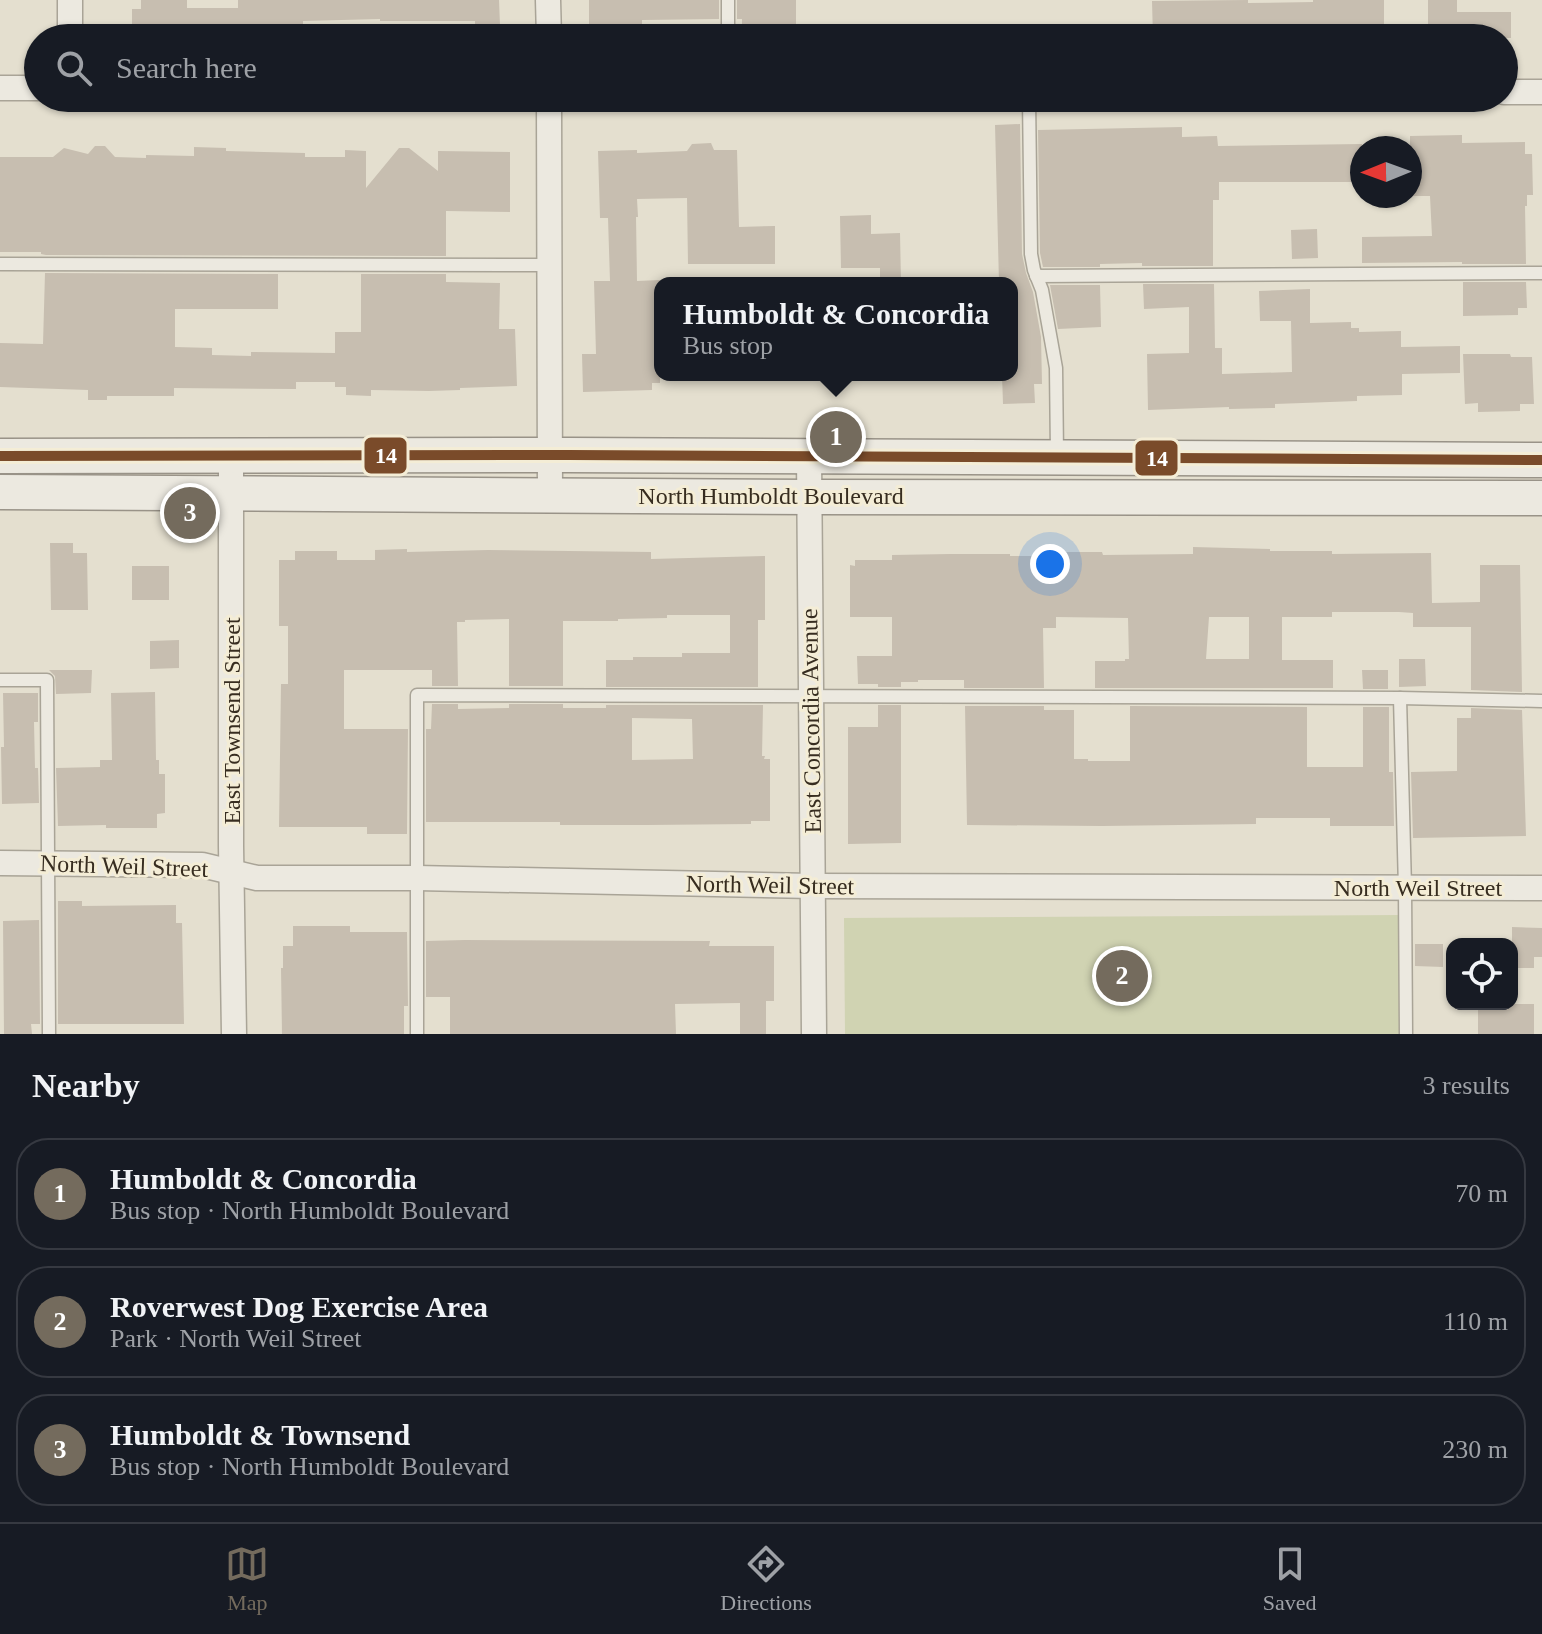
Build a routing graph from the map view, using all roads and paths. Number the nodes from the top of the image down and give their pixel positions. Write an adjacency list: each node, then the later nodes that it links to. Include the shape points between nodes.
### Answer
1 (70, 0): 4 (street)
2 (548, 0): 5 (street)
3 (728, 0): 6 (lane)
4 (70, 24)
5 (549, 24)
6 (728, 24)
7 (0, 88): 8 (street)
8 (24, 88)
9 (1518, 92): 10 (street)
10 (1542, 92)
11 (549, 112): 14 (street)
12 (1029, 112): 16 (lane, via 1031,254)
13 (0, 264): 14 (lane)
14 (550, 265): 17 (street)
15 (1542, 273): 16 (lane)
16 (1036, 276): 21 (lane, via 1056,368)
17 (550, 455): 19 (main road, North Humboldt Boulevard); 20 (main road, North Humboldt Boulevard); 25 (street)
18 (0, 456): 19 (main road, North Humboldt Boulevard)
19 (231, 456): 24 (street, East Townsend Street)
20 (809, 457): 21 (main road, North Humboldt Boulevard); 26 (street, East Concordia Avenue)
21 (1057, 457): 22 (main road, North Humboldt Boulevard)
22 (1542, 460)
23 (0, 492): 24 (main road, North Humboldt Boulevard)
24 (232, 494): 25 (main road, North Humboldt Boulevard); 34 (street, East Townsend Street)
25 (550, 496): 26 (main road, North Humboldt Boulevard)
26 (810, 497): 27 (main road, North Humboldt Boulevard); 29 (street, East Concordia Avenue)
27 (1542, 498)
28 (0, 680): 33 (lane, via 47,680)
29 (811, 696): 30 (lane); 35 (lane, via 417,695); 36 (street, East Concordia Avenue)
30 (1400, 698): 31 (lane); 37 (lane)
31 (1542, 701)
32 (0, 863): 33 (street, North Weil Street)
33 (48, 864): 34 (street, North Weil Street, via 202,865); 39 (lane)
34 (232, 871): 35 (street, North Weil Street, via 257,878); 40 (street, East Townsend Street)
35 (417, 878): 36 (street, North Weil Street); 41 (lane)
36 (813, 886): 37 (street, North Weil Street); 42 (street, East Concordia Avenue)
37 (1405, 888): 38 (street, North Weil Street); 43 (lane)
38 (1542, 888)
39 (49, 1034)
40 (234, 1034)
41 (417, 1034)
42 (814, 1034)
43 (1406, 1034)

